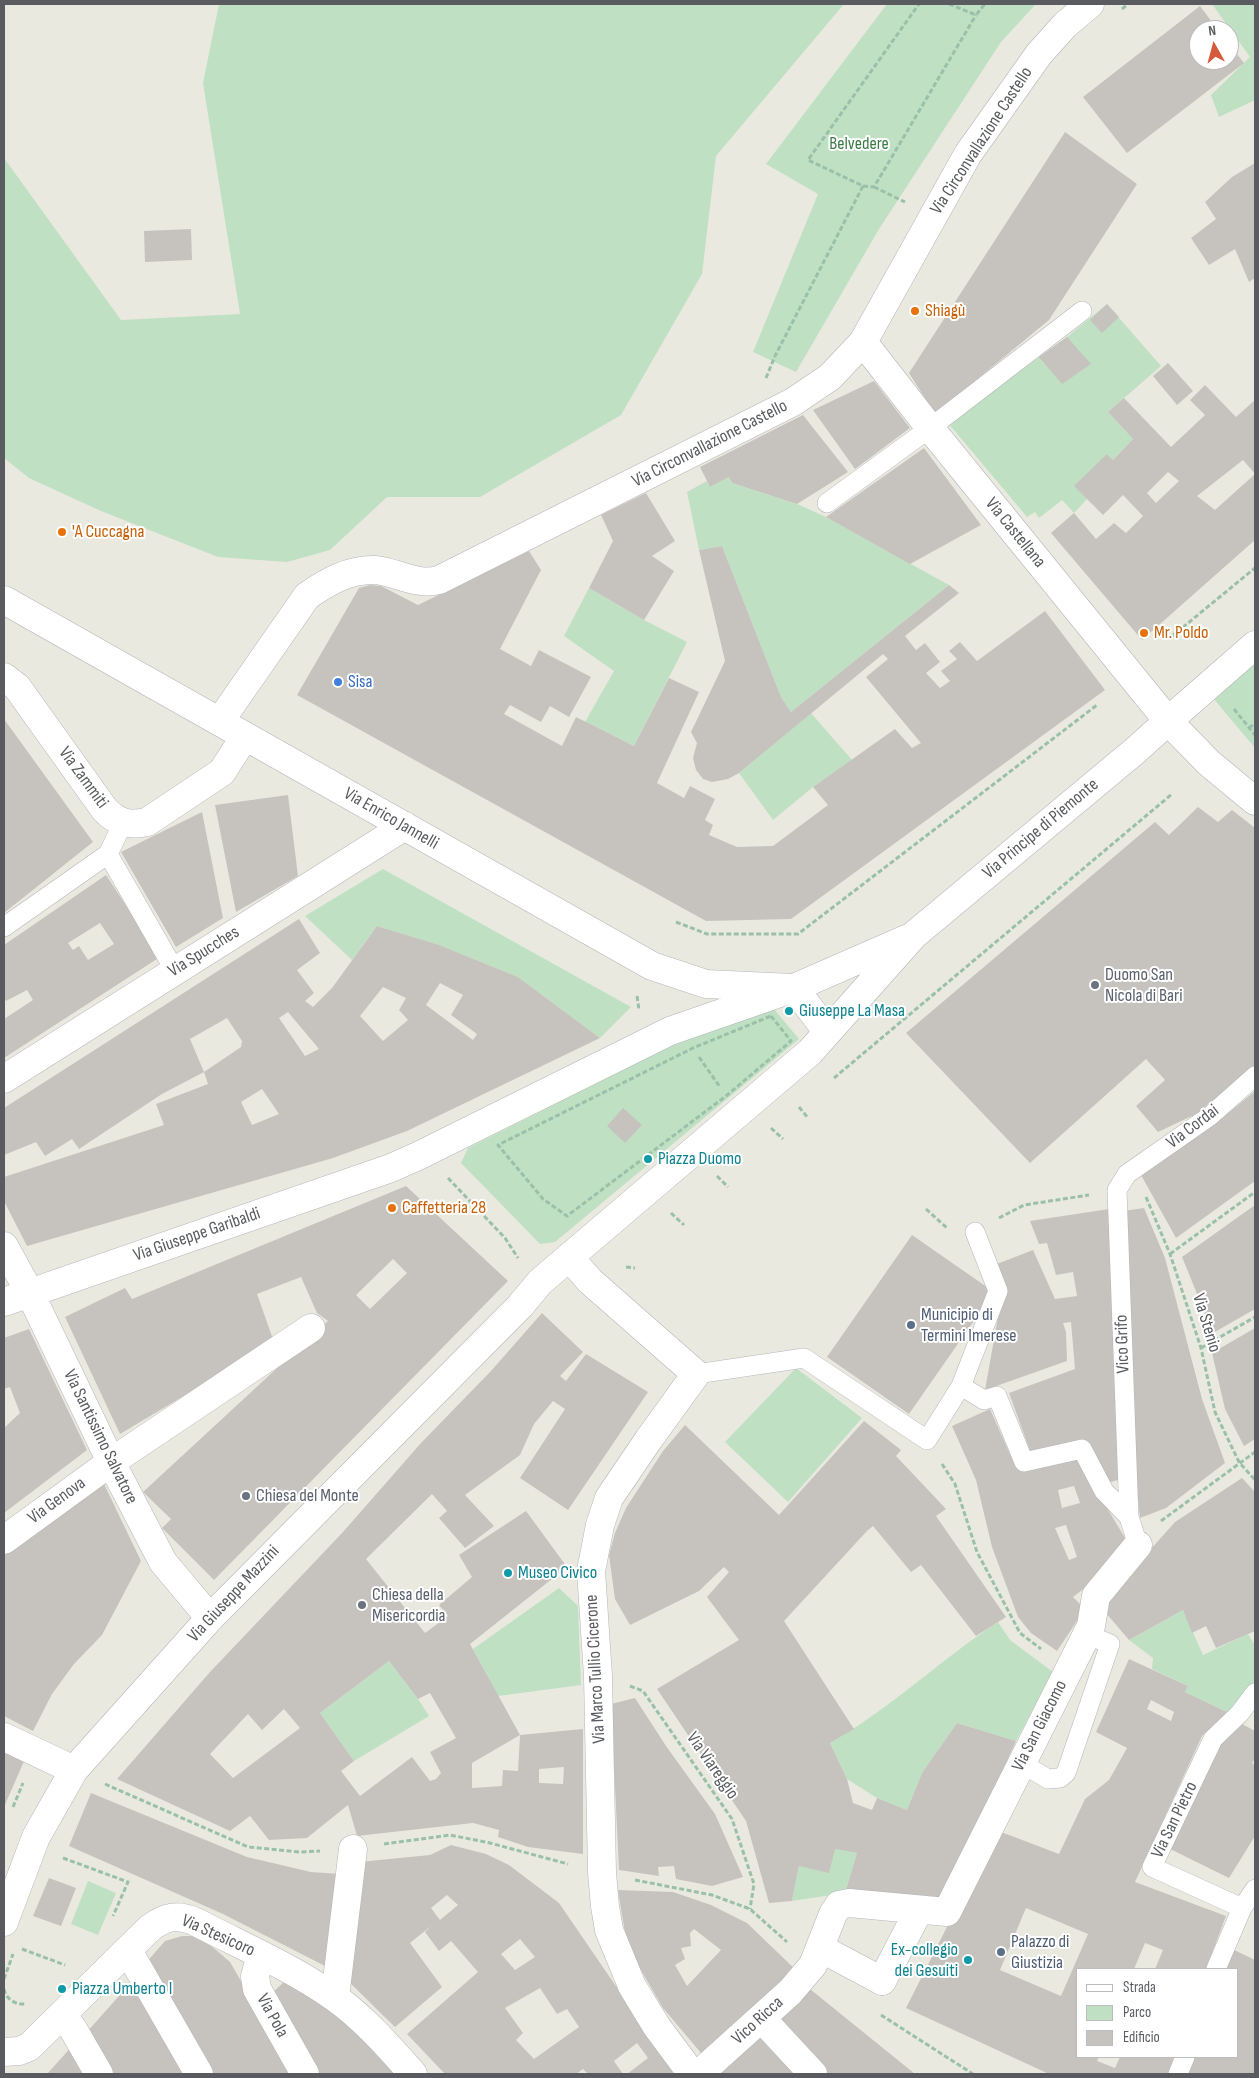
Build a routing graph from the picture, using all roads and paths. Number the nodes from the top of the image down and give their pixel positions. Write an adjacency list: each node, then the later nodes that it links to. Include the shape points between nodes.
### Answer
1 (920, 4): 6 (path, via 808,160)
2 (953, 4): 5 (path)
3 (985, 4): 5 (path)
4 (1090, 4): 10 (street, Via Circonvallazione Castello, via 1039,54 978,139)
5 (976, 15): 7 (path)
6 (863, 186): 7 (path); 11 (path)
7 (874, 187): 8 (path)
8 (907, 202)
9 (1082, 311): 12 (lane)
10 (864, 342): 12 (street, Via Castellana); 21 (street, Via Circonvallazione Castello, via 830,377 793,402 439,580 419,582 375,570 354,572 327,581 307,596)
11 (775, 356)
12 (930, 428): 13 (lane); 22 (street, Via Castellana)
13 (827, 503)
14 (1255, 568): 16 (path)
15 (4, 600): 21 (street, Via Enrico Jannelli)
16 (1171, 637)
17 (1255, 645): 22 (street)
18 (4, 677): 29 (street, Via Zammiti, via 17,687 105,810)
19 (1098, 705): 32 (path, via 798,934 707,934)
20 (1233, 710): 24 (path)
21 (220, 721): 26 (street, Via Enrico Jannelli)
22 (1168, 721): 28 (street, Via Castellana, via 1209,763); 34 (street, Via Principe di Piemonte)
23 (1255, 723): 24 (path)
24 (1249, 728): 25 (path)
25 (1255, 735)
26 (245, 736): 29 (street, Via Zammiti, via 222,772 147,822); 30 (street, Via Enrico Jannelli)
27 (1172, 794): 40 (path)
28 (1255, 801)
29 (123, 823): 31 (lane)
30 (405, 826): 35 (street, Via Spucches); 36 (street, Via Enrico Jannelli, via 652,966 706,984)
31 (108, 854): 33 (lane); 35 (lane)
32 (676, 922)
33 (4, 927)
34 (914, 935): 36 (street, Via Giuseppe Garibaldi); 39 (street, Via Giuseppe Mazzini)
35 (175, 971): 43 (street, Via Spucches)
36 (794, 988): 39 (street); 61 (street, Via Giuseppe Garibaldi, via 670,1031 391,1168)
37 (637, 993): 38 (path)
38 (639, 1012)
39 (827, 1031): 59 (street, Via Giuseppe Mazzini, via 810,1052)
40 (884, 1037)
41 (692, 1048): 44 (path); 44 (path, via 771,1016 790,1041); 44 (path, via 498,1145 543,1199 568,1216)
42 (1255, 1076): 49 (lane, Via Cordai, via 1210,1116)
43 (4, 1079)
44 (726, 1096)
45 (799, 1107): 46 (path)
46 (808, 1118)
47 (444, 1174): 60 (path, via 505,1238)
48 (716, 1174): 50 (path)
49 (1127, 1174): 51 (lane); 58 (path, Via Stenio, via 1149,1200)
50 (728, 1187)
51 (1117, 1190): 56 (path, via 1024,1205); 73 (lane, Vico Grifo)
52 (1255, 1192): 58 (path)
53 (926, 1208): 56 (path, via 948,1229)
54 (670, 1212): 55 (path)
55 (684, 1225)
56 (975, 1232): 67 (lane, via 998,1291)
57 (4, 1246): 61 (street, Via Santissimo Salvatore)
58 (1170, 1254): 65 (path, Via Stenio)
59 (569, 1257): 66 (street, via 590,1281); 76 (street, Via Giuseppe Mazzini, via 540,1282 520,1306)
60 (521, 1262)
61 (30, 1293): 62 (street, Via Giuseppe Garibaldi); 70 (street, Via Santissimo Salvatore)
62 (4, 1302)
63 (1255, 1317): 65 (path)
64 (311, 1328): 70 (street, Via Genova)
65 (1201, 1348): 71 (path, Via Stenio, via 1215,1412)
66 (696, 1374): 68 (lane, via 804,1358); 79 (street, Via Marco Tullio Cicerone, via 609,1498 600,1525 591,1571)
67 (961, 1386): 68 (lane); 73 (lane, via 984,1400 997,1396 1024,1462 1082,1449 1104,1491)
68 (927, 1440): 77 (path, via 954,1484 977,1552)
69 (1255, 1452): 71 (path)
70 (111, 1462): 74 (street, Via Genova); 76 (street, Via Santissimo Salvatore, via 163,1562)
71 (1239, 1462): 72 (path, Via Stenio); 75 (path, via 1166,1516)
72 (1255, 1480)
73 (1130, 1517): 75 (lane, Vico Grifo)
74 (4, 1540)
75 (1138, 1545): 82 (street, Via San Giacomo, via 1096,1596 1091,1626)
76 (210, 1618): 83 (street, Via Giuseppe Mazzini)
77 (1020, 1632)
78 (1098, 1639): 82 (lane, via 1110,1644 1066,1773 1060,1778 1048,1779)
79 (598, 1676): 92 (path, Via Viareggio, via 643,1690 732,1819 754,1884); 113 (street, Via Marco Tullio Cicerone, via 604,1906 632,1986)
80 (1255, 1693): 91 (lane, Via San Pietro, via 1213,1739 1152,1868)
81 (4, 1737): 83 (street)
82 (1021, 1764): 93 (street, Via San Giacomo, via 947,1912)
83 (74, 1770): 95 (street, Via Giuseppe Mazzini, via 36,1837)
84 (24, 1779): 86 (path)
85 (100, 1782): 87 (path)
86 (11, 1811)
87 (248, 1847)
88 (353, 1849): 103 (street)
89 (60, 1857): 94 (path, via 128,1882)
90 (1255, 1889): 91 (lane)
91 (1242, 1908): 100 (lane)
92 (750, 1909)
93 (919, 1910): 99 (street, Vico Ricca, via 849,1903 839,1905); 99 (street, via 882,1981)
94 (110, 1921)
95 (4, 1922)
96 (15, 1947): 101 (path, via 68,1966)
97 (126, 1952): 98 (street, Via Stesicoro, via 161,1920 174,1916 186,1917); 105 (street, Via Stesicoro); 110 (street)
98 (261, 1955): 103 (street, Via Stesicoro); 111 (street, Via Pola, via 255,1976 257,1989)
99 (817, 1956): 106 (street, Vico Ricca, via 790,1992)
100 (1216, 1968)
101 (62, 1973)
102 (4, 1989): 104 (path, via 8,1998 20,2005)
103 (335, 1997): 112 (street, Via Stesicoro, via 372,2029)
104 (33, 2002)
105 (62, 2015): 107 (street, Via Stesicoro, via 29,2047); 109 (street)
106 (762, 2019): 114 (street, Vico Ricca); 115 (street)
107 (4, 2052)
108 (1185, 2058): 116 (lane)
109 (99, 2074)
110 (200, 2074)
111 (305, 2074)
112 (413, 2074)
113 (692, 2074)
114 (699, 2074)
115 (813, 2074)
116 (1178, 2074)

